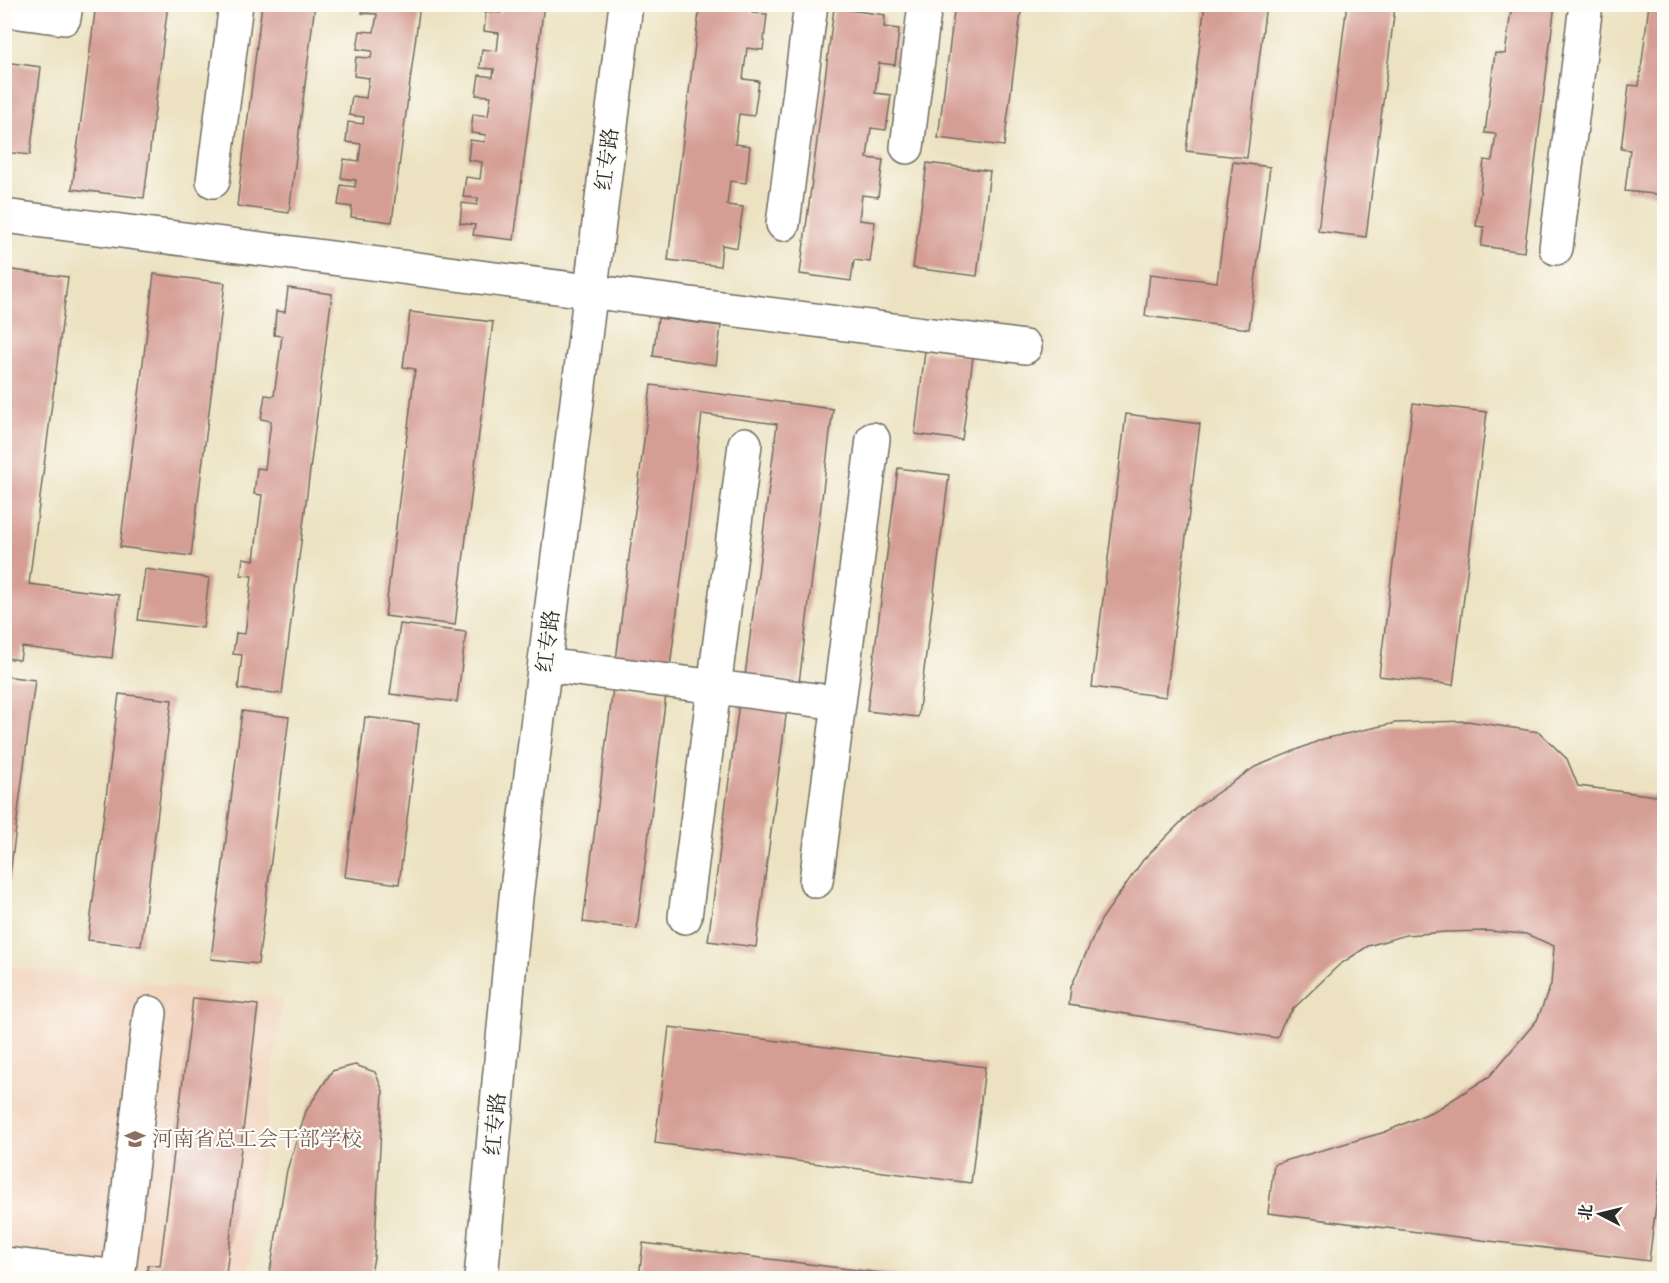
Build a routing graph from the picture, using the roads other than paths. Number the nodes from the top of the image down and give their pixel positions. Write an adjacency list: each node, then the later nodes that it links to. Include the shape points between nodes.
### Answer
1 (66, 4): 7 (street, via 64,18)
2 (236, 4): 9 (street)
3 (626, 4): 13 (street, 红专路)
4 (812, 4): 11 (street)
5 (926, 4): 8 (street)
6 (1586, 4): 12 (street)
7 (4, 10)
8 (907, 147)
9 (213, 180)
10 (4, 216): 13 (street)
11 (783, 224)
12 (1556, 248)
13 (591, 291): 14 (street); 17 (street, 红专路)
14 (1025, 347)
15 (873, 439): 19 (street)
16 (746, 444): 18 (street)
17 (544, 665): 18 (street); 25 (street, 红专路, via 516,897)
18 (714, 687): 19 (street); 21 (street)
19 (839, 703): 20 (street)
20 (816, 881)
21 (685, 917)
22 (150, 1013): 24 (street)
23 (4, 1264): 24 (street)
24 (118, 1278)
25 (481, 1278)

